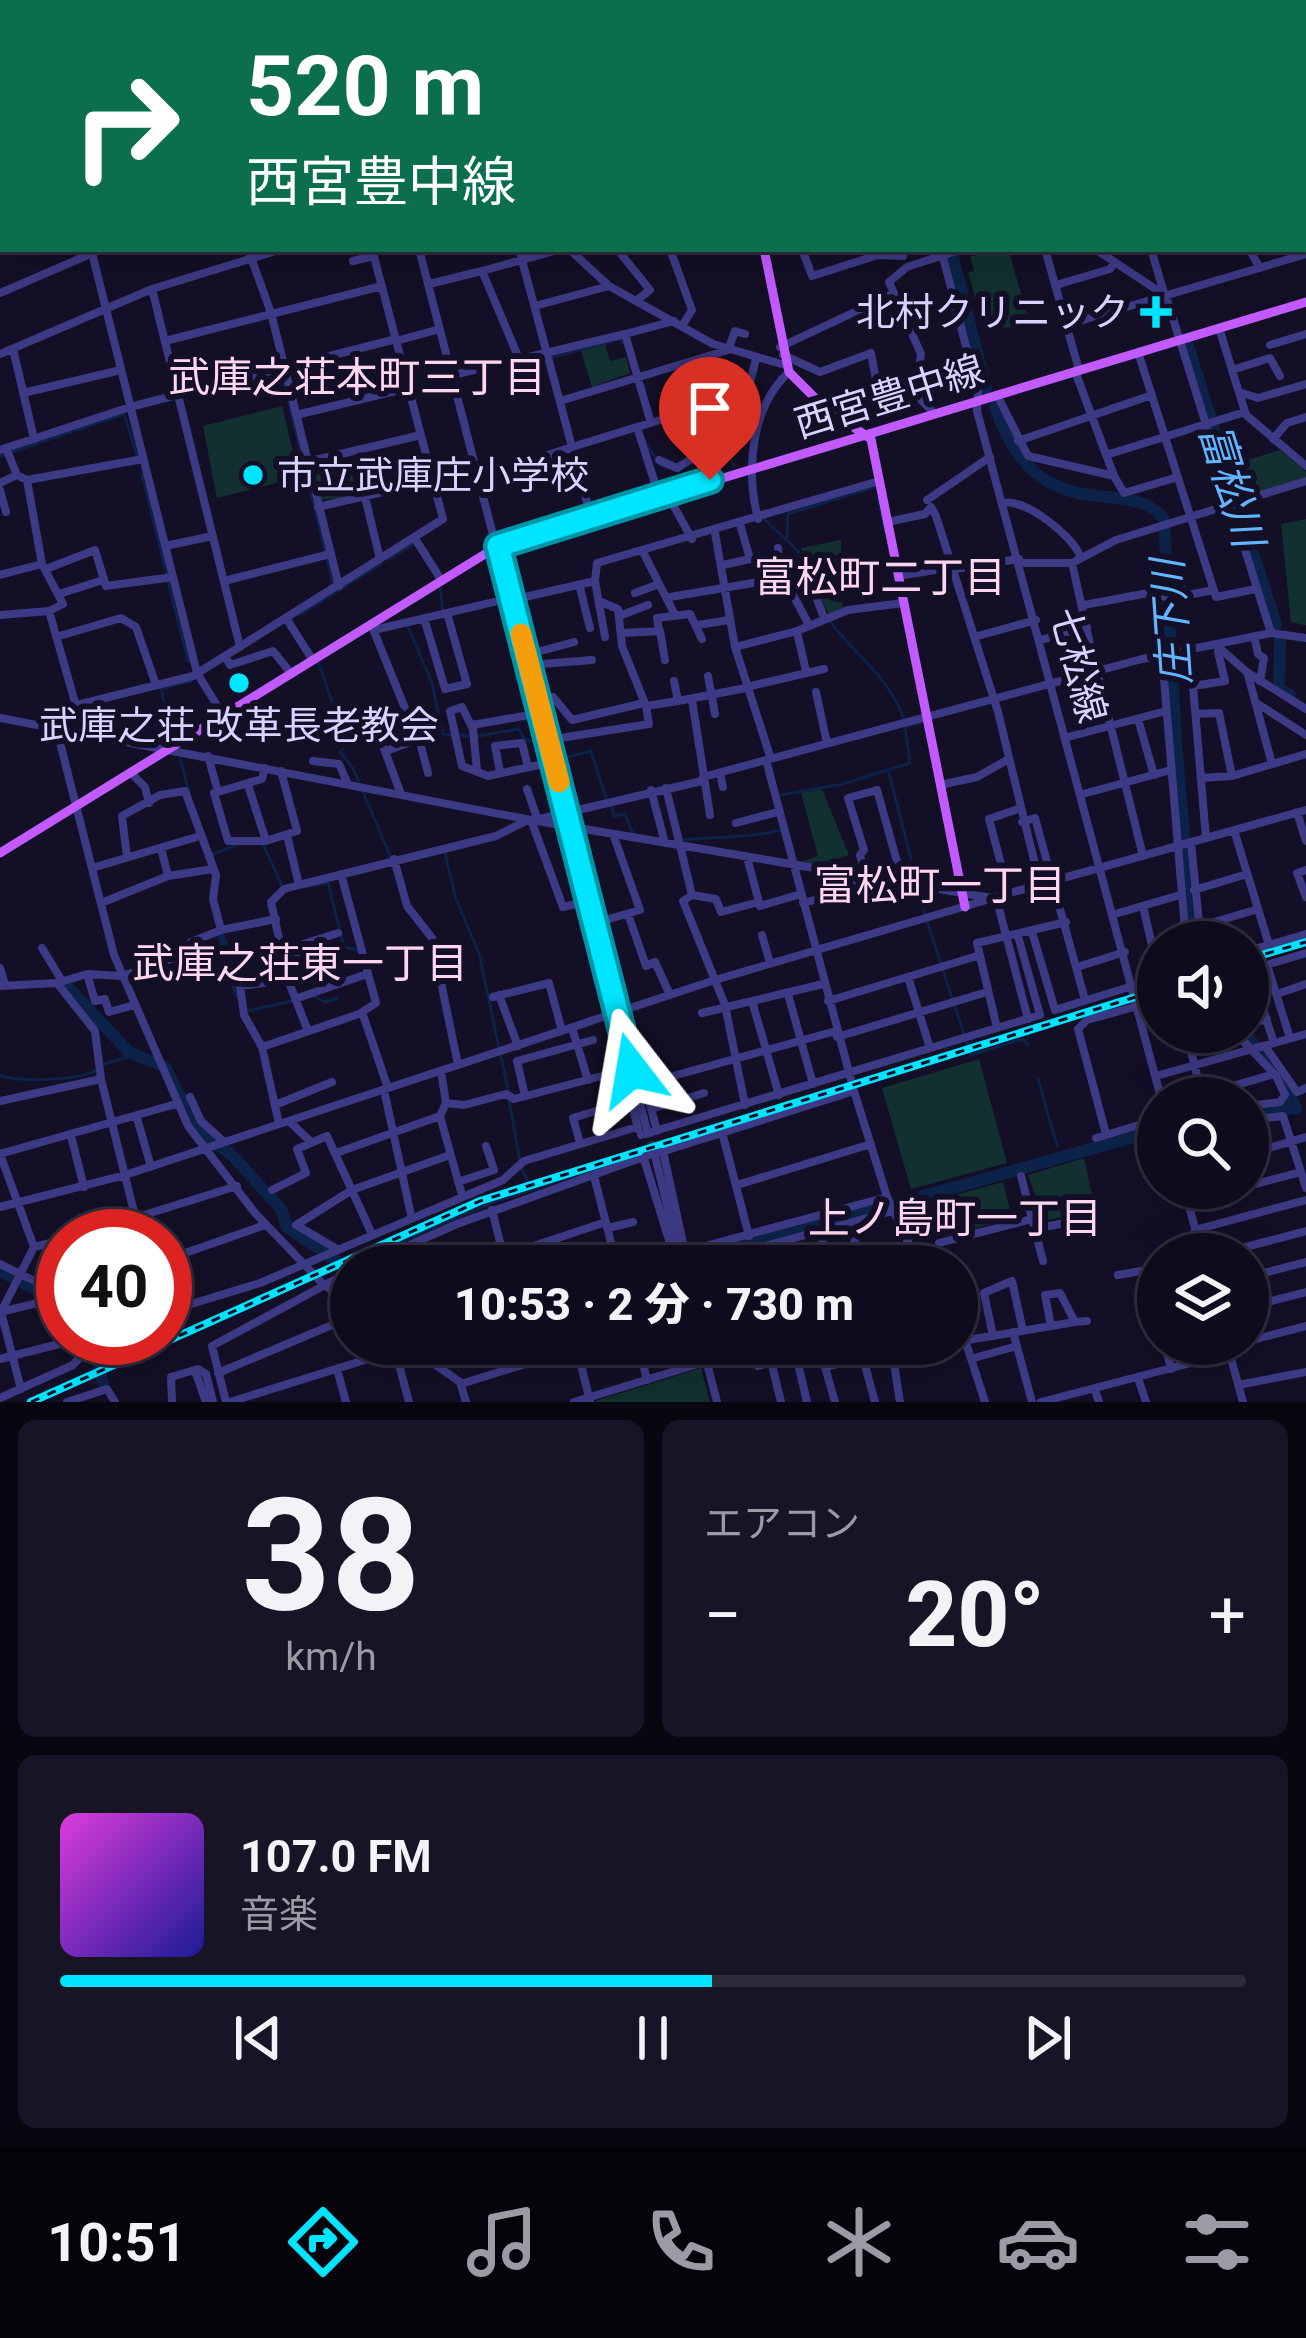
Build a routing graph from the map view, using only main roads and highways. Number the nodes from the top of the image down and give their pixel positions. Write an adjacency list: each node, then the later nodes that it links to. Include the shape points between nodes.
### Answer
1 (765, 252): 3 (main road, via 784,360 825,408)
2 (1306, 302): 3 (main road, 西宮豊中線)
3 (868, 434): 4 (main road, 西宮豊中線, via 498,546); 5 (main road)
4 (0, 853)
5 (965, 907)

